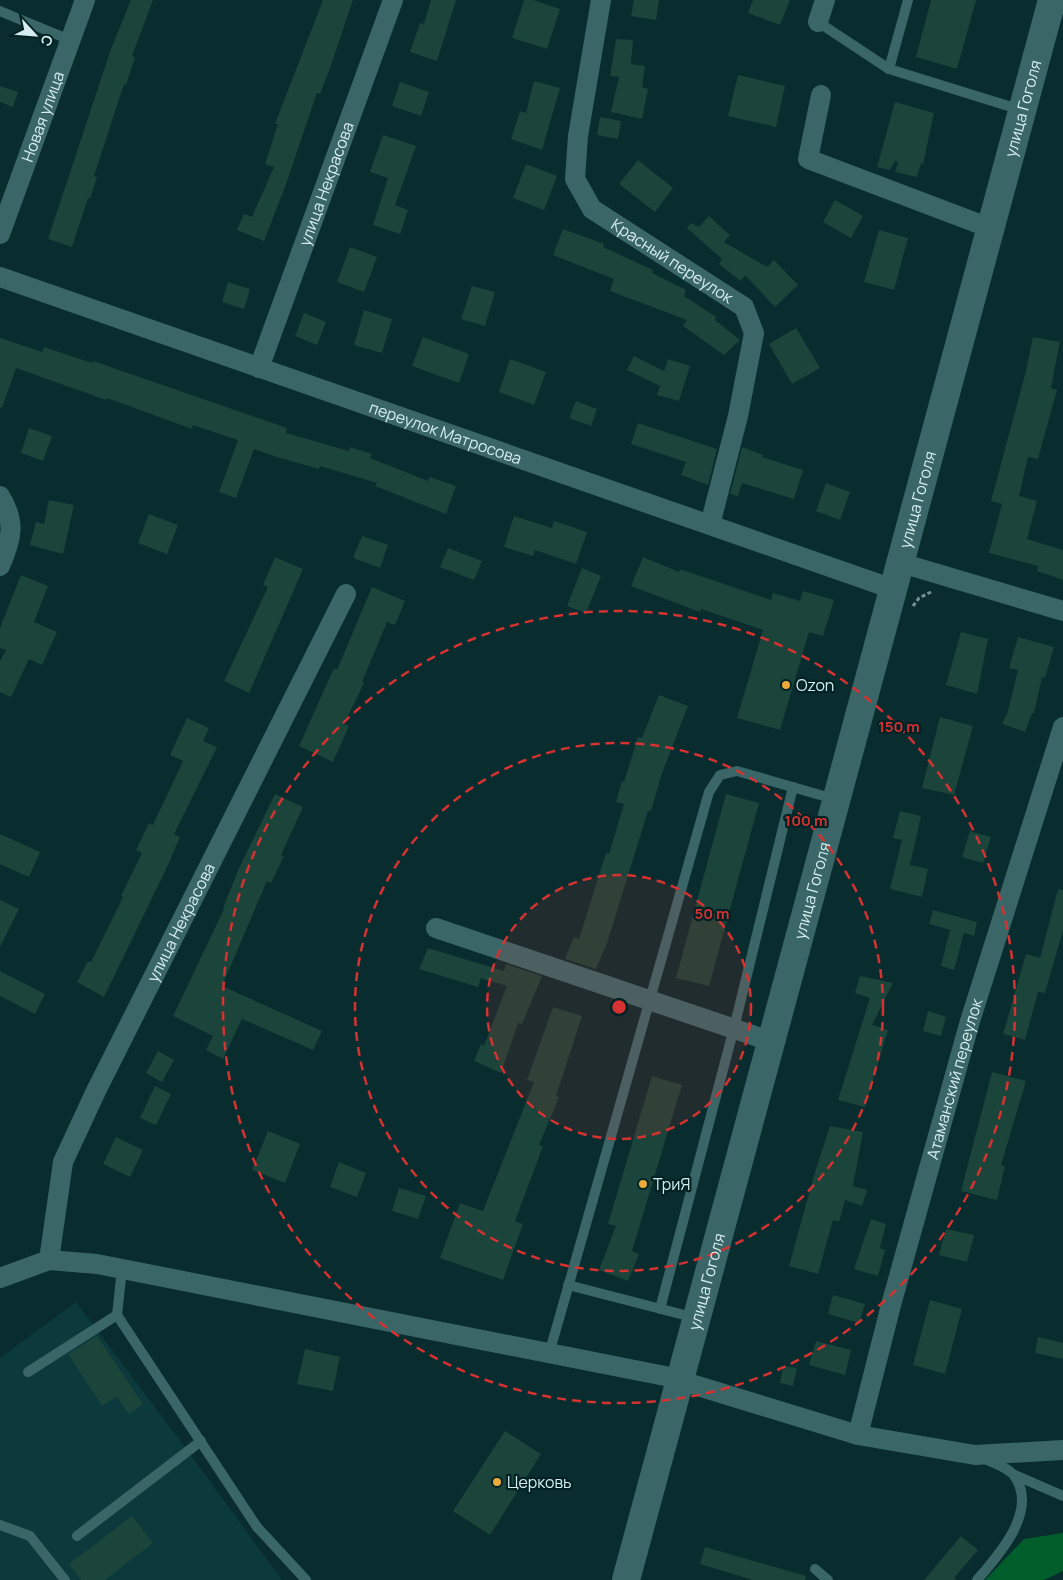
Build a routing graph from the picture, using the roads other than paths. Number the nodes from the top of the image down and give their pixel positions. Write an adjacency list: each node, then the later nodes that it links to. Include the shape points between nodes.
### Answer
1 (85, 0): 9 (street, Новая улица)
2 (393, 0): 16 (street, улица Некрасова)
3 (601, 0): 18 (street, Красный переулок, via 578,136 575,179 592,209 744,307 754,333 738,416)
4 (825, 0): 8 (street)
5 (908, 0): 10 (lane)
6 (1052, 0): 12 (main road, улица Гоголя)
7 (0, 11): 9 (lane)
8 (818, 22): 10 (lane)
9 (70, 40): 14 (street, Новая улица)
10 (889, 69): 12 (lane)
11 (821, 95): 13 (street, via 808,159)
12 (1022, 110): 13 (main road, улица Гоголя)
13 (990, 228): 19 (main road, улица Гоголя)
14 (0, 234)
15 (0, 277): 16 (street, переулок Матросова)
16 (259, 368): 18 (street, переулок Матросова)
17 (0, 496): 20 (street, via 10,512 11,534)
18 (710, 525): 21 (street, переулок Матросова)
19 (901, 563): 21 (main road, улица Гоголя); 23 (street)
20 (0, 566)
21 (893, 589): 26 (main road, улица Гоголя)
22 (346, 594): 31 (street, улица Некрасова, via 100,1082 63,1162)
23 (1063, 611)
24 (1063, 727): 41 (street, Атаманский переулок, via 970,1022)
25 (793, 787): 26 (lane); 28 (lane, via 737,771 720,775 709,792); 29 (lane)
26 (835, 800): 30 (main road, улица Гоголя)
27 (436, 928): 28 (street)
28 (650, 1000): 29 (street); 34 (lane)
29 (734, 1028): 30 (street); 35 (lane)
30 (770, 1040): 37 (main road, улица Гоголя)
31 (49, 1260): 32 (street); 33 (street)
32 (122, 1269): 36 (lane); 38 (street)
33 (0, 1278)
34 (568, 1285): 35 (lane); 38 (lane)
35 (660, 1309): 37 (lane)
36 (117, 1315): 39 (lane); 42 (lane)
37 (696, 1318): 40 (main road, улица Гоголя)
38 (549, 1354): 40 (street)
39 (28, 1372)
40 (680, 1381): 41 (street); 52 (main road, улица Гоголя)
41 (858, 1435): 44 (street)
42 (201, 1441): 48 (lane); 51 (lane, via 257,1527)
43 (1063, 1450): 44 (street)
44 (975, 1455): 45 (lane)
45 (1015, 1475): 46 (lane); 54 (lane, via 1022,1505 1017,1523 993,1562)
46 (1063, 1496)
47 (0, 1525): 50 (lane, via 30,1536)
48 (77, 1536)
49 (815, 1569): 53 (lane)
50 (65, 1580)
51 (306, 1580)
52 (626, 1580)
53 (828, 1580)
54 (977, 1580)

